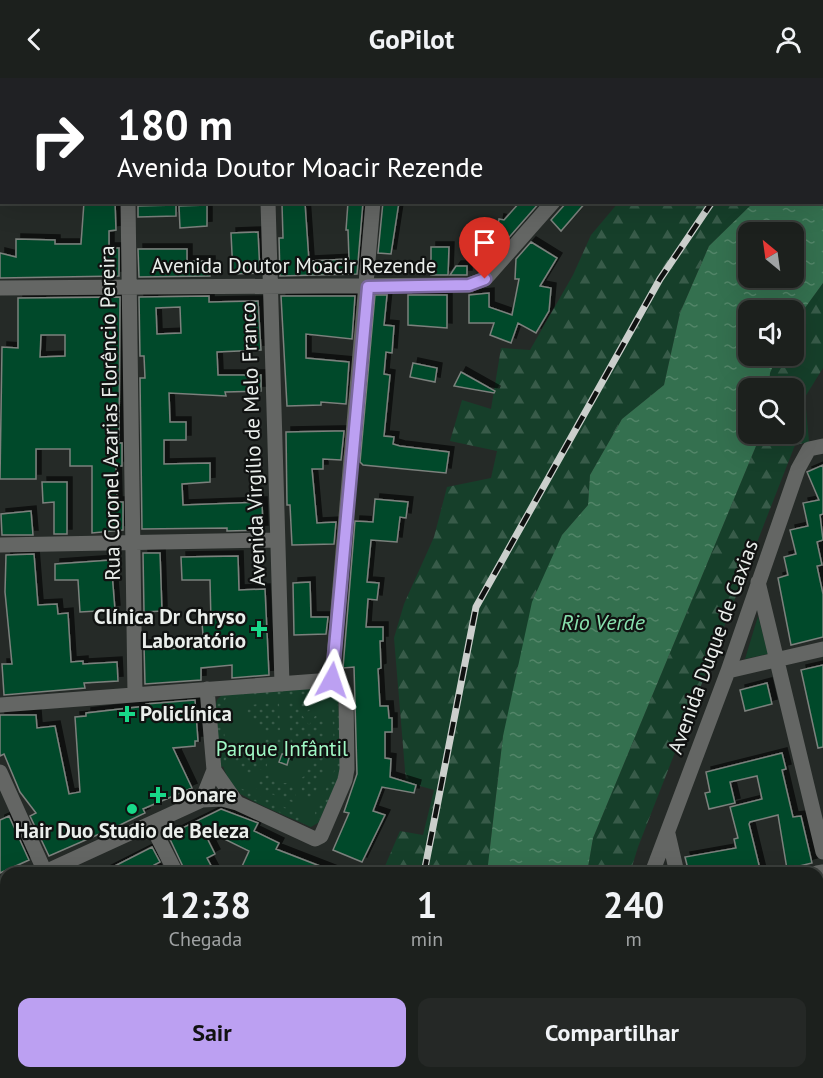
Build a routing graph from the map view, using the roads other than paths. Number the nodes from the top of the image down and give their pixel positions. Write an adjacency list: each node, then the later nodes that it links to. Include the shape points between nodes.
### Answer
1 (128, 204): 8 (street, Rua Coronel Azarias Florêncio Pereira)
2 (268, 204): 5 (street, Avenida Virgílio de Melo Franco)
3 (373, 204): 6 (street)
4 (551, 204): 6 (street, Avenida Doutor Moacir Rezende, via 485,279 477,283)
5 (270, 287): 6 (street, Avenida Doutor Moacir Rezende); 8 (street, Avenida Doutor Moacir Rezende); 10 (street, Avenida Virgílio de Melo Franco)
6 (368, 287): 17 (street)
7 (0, 288): 8 (street, Avenida Doutor Moacir Rezende)
8 (129, 288): 11 (street, Rua Coronel Azarias Florêncio Pereira)
9 (823, 446): 13 (street, Avenida Duque de Caxias, via 810,449 798,469)
10 (276, 540): 11 (street); 18 (street, Avenida Virgílio de Melo Franco)
11 (133, 543): 12 (street); 20 (street, Rua Coronel Azarias Florêncio Pereira)
12 (0, 545)
13 (758, 582): 15 (street); 16 (street, Avenida Duque de Caxias)
14 (823, 649): 15 (street)
15 (777, 660): 16 (street); 28 (street)
16 (728, 671): 27 (street, Avenida Duque de Caxias)
17 (332, 680): 18 (street); 25 (street, via 346,697 347,769 321,836 310,839)
18 (282, 684): 19 (street)
19 (207, 689): 20 (street); 22 (street)
20 (135, 695): 21 (street)
21 (0, 705)
22 (214, 770): 24 (street); 25 (street)
23 (0, 772): 29 (street)
24 (202, 800): 25 (street); 26 (street)
25 (237, 803)
26 (151, 824): 30 (street); 31 (street)
27 (668, 834): 32 (street, Avenida Duque de Caxias); 33 (street)
28 (823, 852)
29 (42, 867)
30 (55, 867)
31 (173, 867)
32 (654, 867)
33 (676, 867)

